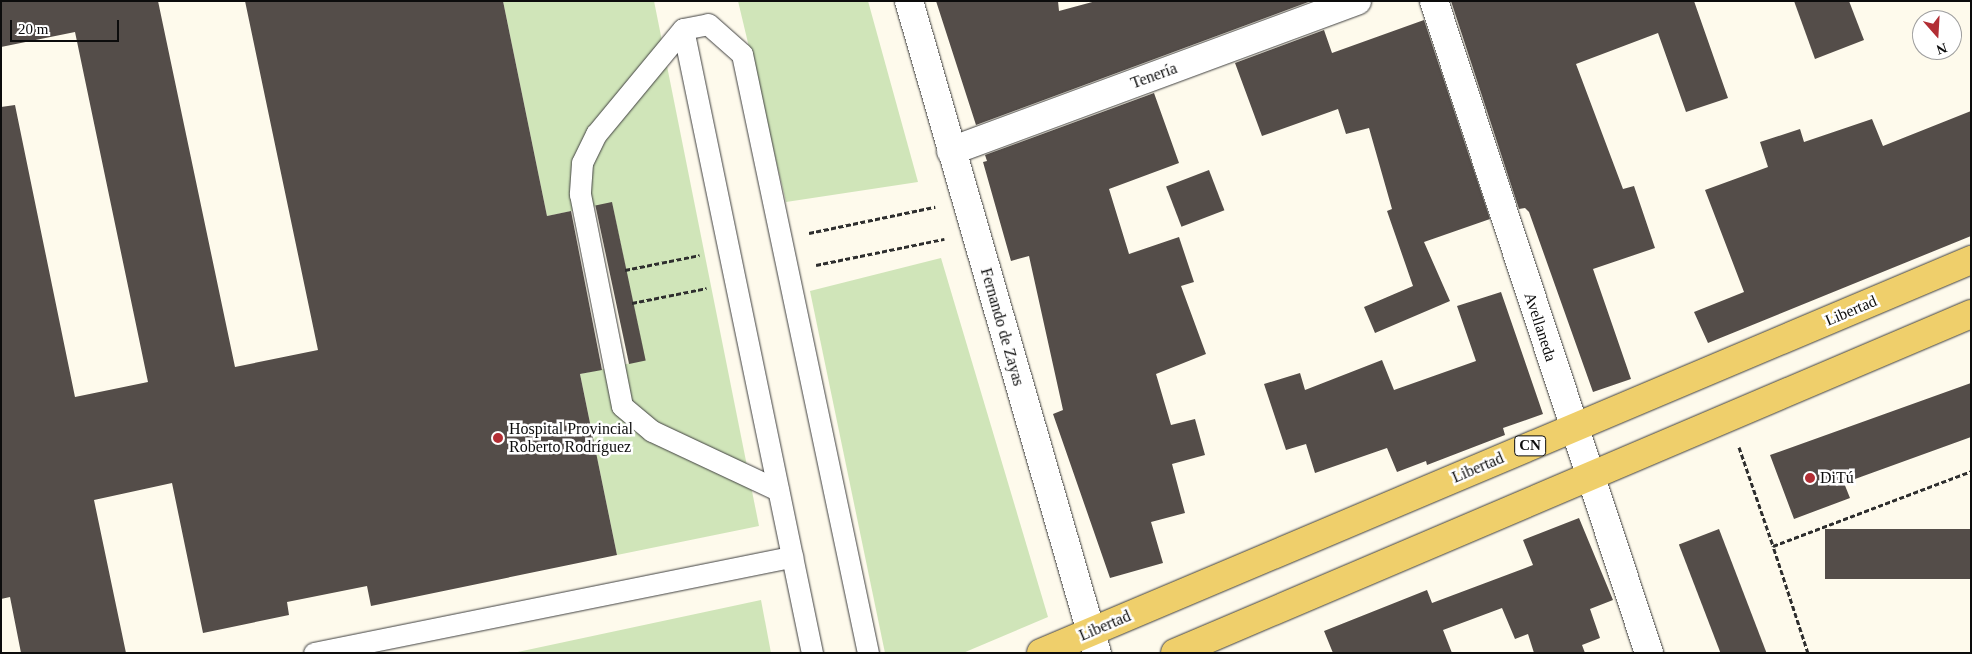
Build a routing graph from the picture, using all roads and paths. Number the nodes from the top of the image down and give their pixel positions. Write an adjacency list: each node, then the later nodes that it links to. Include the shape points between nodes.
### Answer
1 (909, 1): 5 (street, Fernando de Zayas)
2 (1357, 1): 5 (street, Tenería)
3 (1434, 1): 9 (street, Avellaneda)
4 (683, 29): 12 (lane); 12 (lane, via 596,134 582,163 580,194 622,406 652,431); 18 (lane, via 708,24 742,54)
5 (951, 151): 15 (street, Fernando de Zayas)
6 (1971, 260): 9 (main road, Libertad / CN)
7 (1971, 314): 8 (main road)
8 (1729, 418): 11 (main road); 13 (path)
9 (1573, 428): 11 (street, Avellaneda); 15 (main road, Libertad / CN)
10 (1971, 471): 13 (path)
11 (1589, 478): 20 (main road); 21 (street, Avellaneda)
12 (778, 490): 14 (lane)
13 (1773, 546): 22 (path)
14 (792, 557): 16 (lane); 17 (lane)
15 (1094, 642): 19 (main road, Libertad / CN)
16 (314, 653)
17 (812, 653)
18 (868, 653)
19 (1040, 653)
20 (1175, 653)
21 (1648, 653)
22 (1808, 653)

